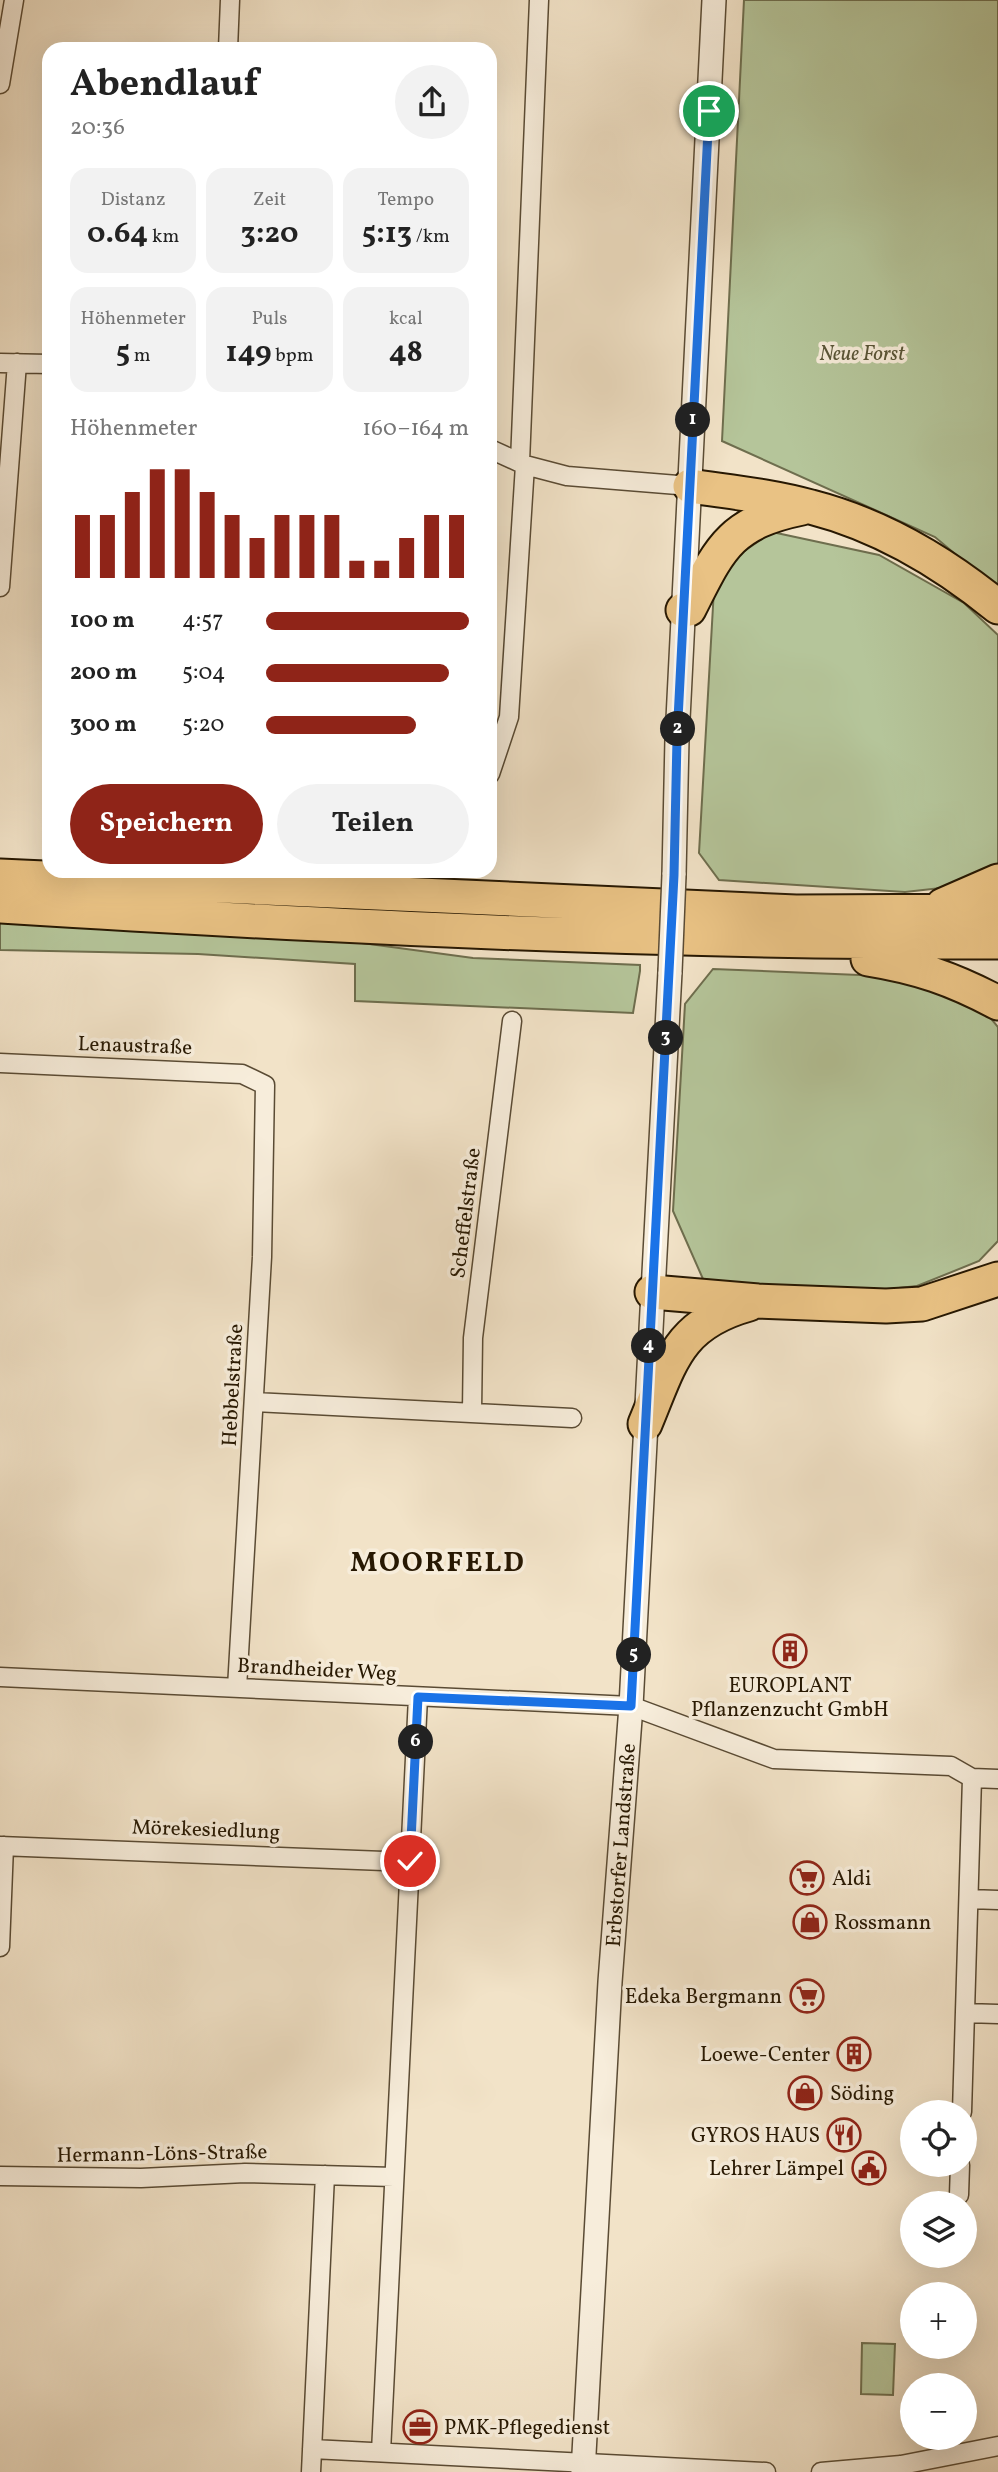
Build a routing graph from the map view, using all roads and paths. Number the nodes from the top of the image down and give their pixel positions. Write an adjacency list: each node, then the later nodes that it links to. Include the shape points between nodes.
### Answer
1 (15, 0): 6 (street)
2 (230, 0): 5 (street)
3 (539, 0): 10 (street)
4 (714, 0): 11 (street, Erbstorfer Landstraße)
5 (228, 42)
6 (0, 83)
7 (8, 363): 8 (street); 13 (street)
8 (42, 364)
9 (497, 452): 10 (street)
10 (522, 463): 11 (street, via 567,476); 16 (street, via 509,717)
11 (690, 486): 12 (highway); 15 (street, Erbstorfer Landstraße)
12 (811, 506): 14 (highway, via 902,541); 15 (highway, via 771,514 733,536 716,556 689,609)
13 (0, 587)
14 (998, 607)
15 (684, 610): 31 (street, Erbstorfer Landstraße, bridge)
16 (497, 753)
17 (0, 876): 18 (highway)
18 (42, 878)
19 (44, 878): 23 (highway, via 796,912)
20 (998, 881): 23 (highway)
21 (0, 906): 25 (highway, via 387,929)
22 (998, 911): 23 (highway)
23 (927, 912)
24 (998, 942): 25 (highway)
25 (797, 943): 26 (highway, via 799,948 915,966)
26 (998, 1003)
27 (512, 1021): 34 (street, Scheffelstraße, via 472,1338)
28 (0, 1063): 29 (street, Lenaustraße, via 242,1074)
29 (265, 1085): 33 (street, Hebbelstraße)
30 (995, 1278): 32 (highway, via 922,1304)
31 (652, 1292): 32 (highway); 36 (street, Erbstorfer Landstraße)
32 (758, 1301): 36 (highway, via 722,1311 689,1335 674,1356)
33 (254, 1402): 34 (street); 38 (street, Hebbelstraße)
34 (472, 1411): 35 (street)
35 (572, 1418)
36 (645, 1424): 40 (street, Erbstorfer Landstraße)
37 (0, 1677): 38 (street, Brandheider Weg)
38 (237, 1688): 39 (street, Brandheider Weg)
39 (418, 1697): 40 (street, Brandheider Weg); 44 (street)
40 (631, 1706): 41 (street, Brandheider Weg, via 761,1756 803,1762 951,1766); 58 (street, Erbstorfer Landstraße, via 610,1982)
41 (972, 1778): 42 (street, Brandheider Weg); 45 (street)
42 (998, 1779)
43 (2, 1846): 44 (street, Mörekesiedlung); 47 (street)
44 (410, 1861): 53 (street)
45 (969, 1899): 46 (street); 48 (street)
46 (998, 1900)
47 (0, 1947)
48 (965, 2013): 49 (street); 50 (street)
49 (998, 2014)
50 (962, 2100)
51 (325, 2175): 52 (street, Hermann-Löns-Straße); 53 (street, Hermann-Löns-Straße); 55 (street)
52 (0, 2176)
53 (394, 2176): 56 (street)
54 (998, 2446): 57 (street)
55 (312, 2449): 56 (street); 59 (street)
56 (380, 2452): 58 (street)
57 (942, 2465): 61 (street)
58 (583, 2467): 60 (street)
59 (311, 2472)
60 (766, 2472)
61 (821, 2472)

